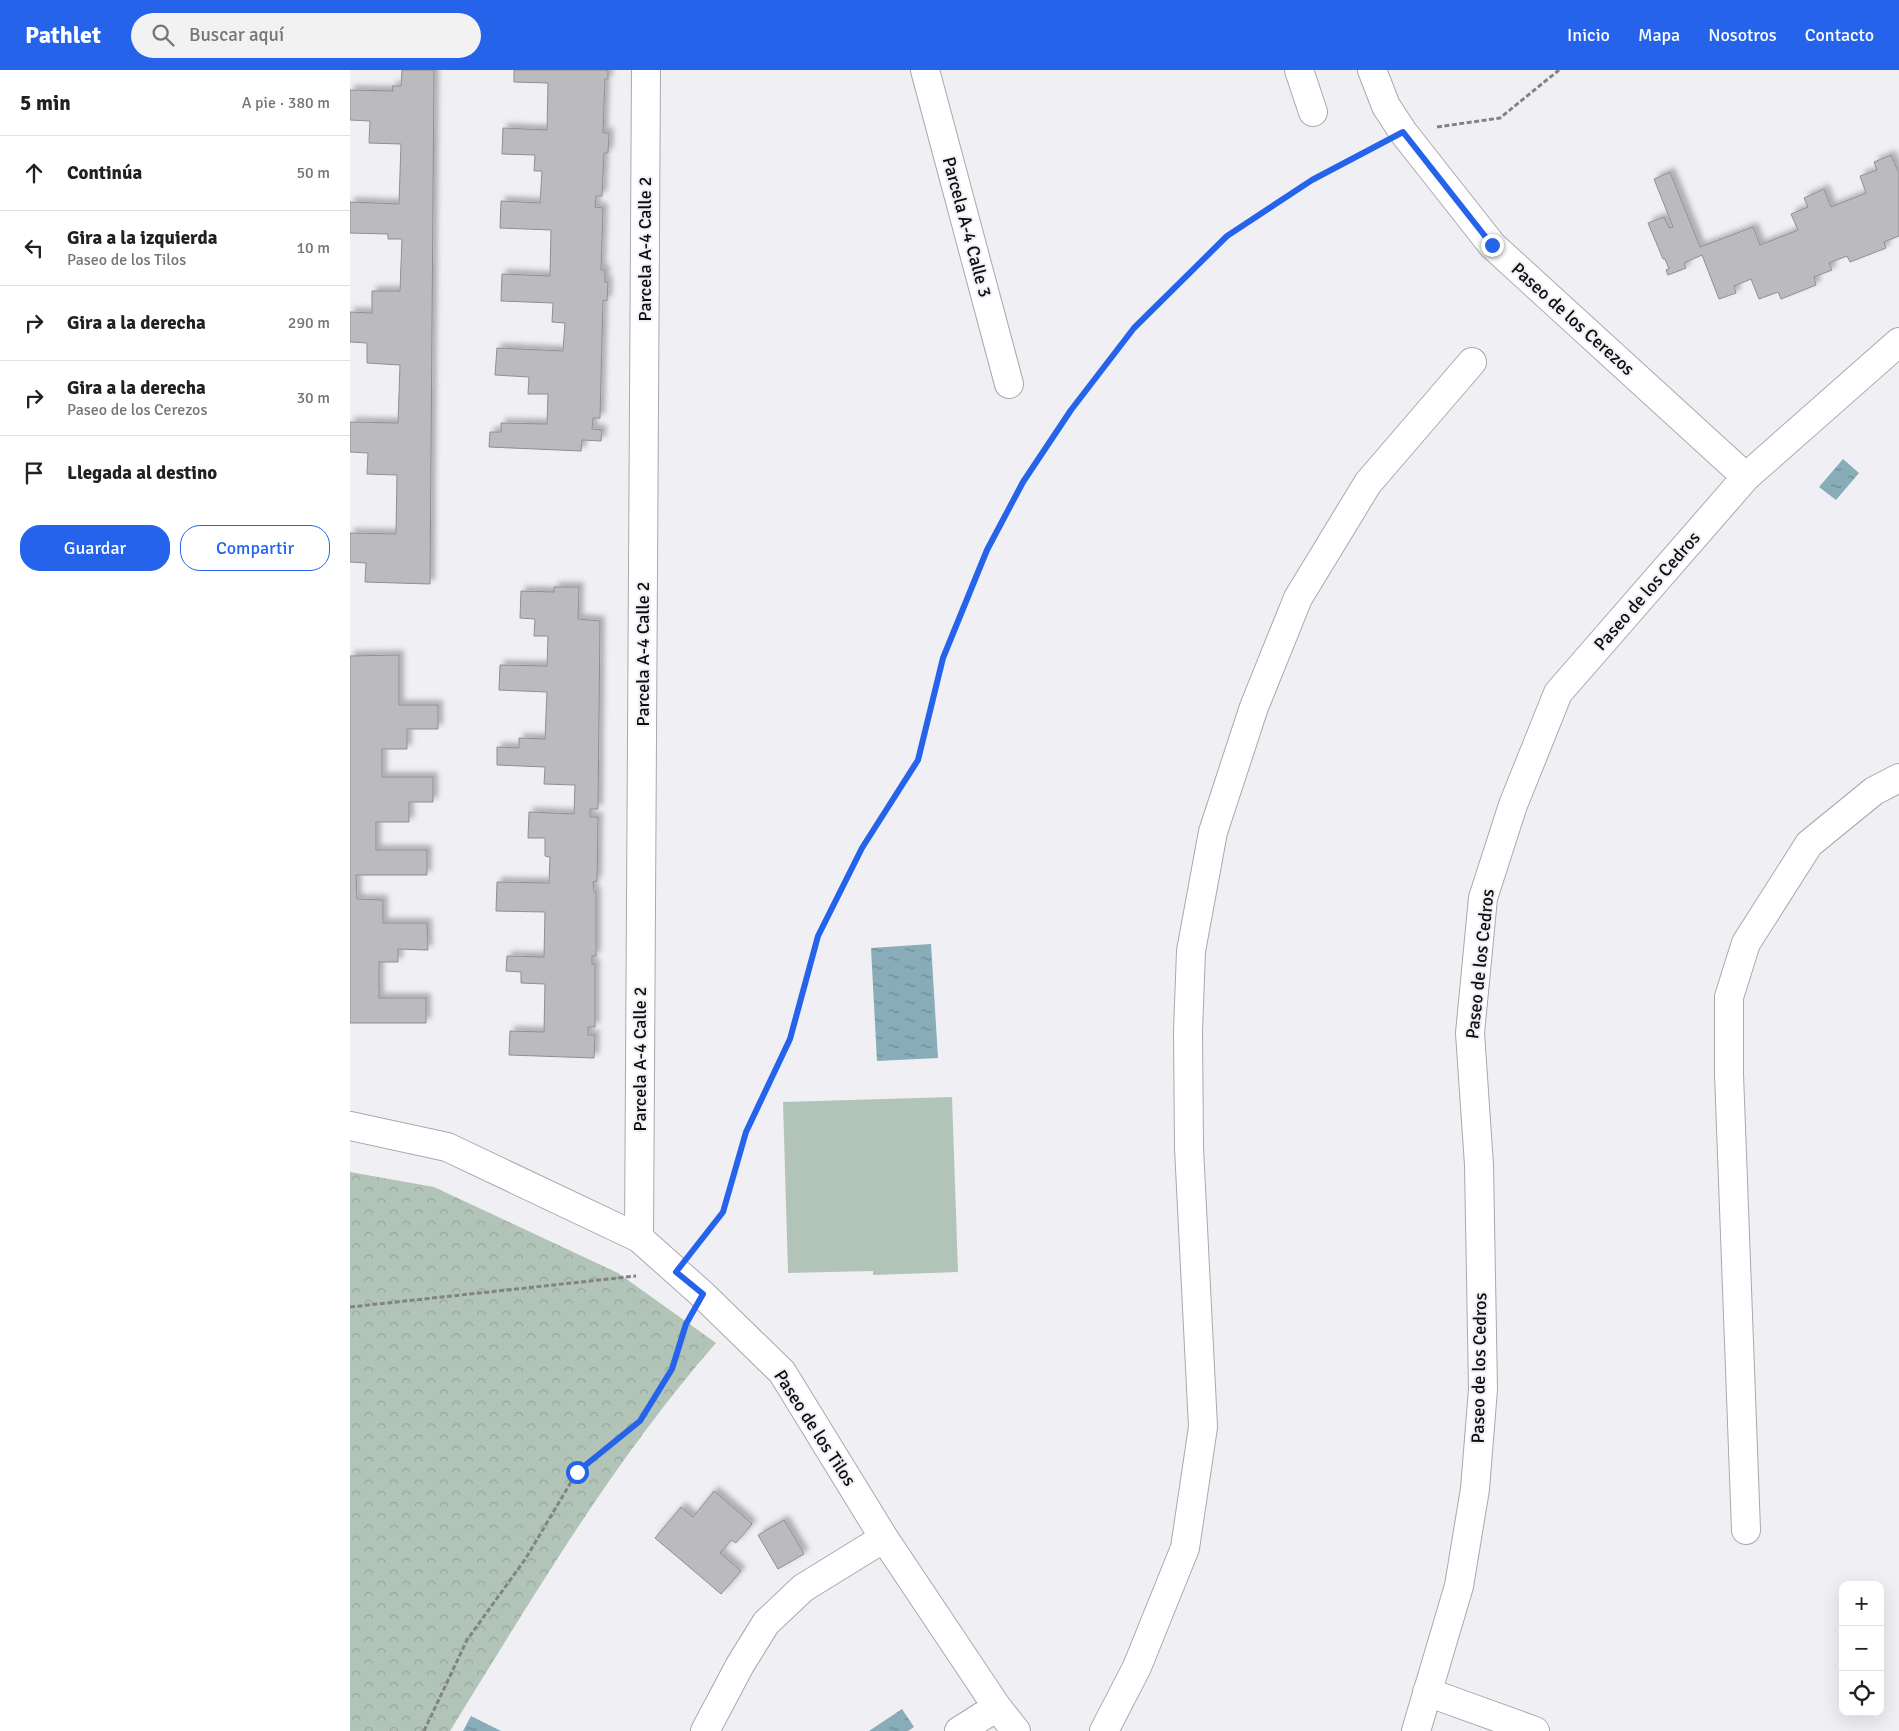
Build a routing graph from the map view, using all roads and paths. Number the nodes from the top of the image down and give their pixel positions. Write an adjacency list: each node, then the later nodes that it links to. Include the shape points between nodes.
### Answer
1 (646, 70): 14 (street, Parcela A-4 Calle 2)
2 (925, 70): 10 (street, Parcela A-4 Calle 3)
3 (1299, 70): 6 (street)
4 (1372, 70): 7 (street, Paseo de los Cerezos, via 1386,106)
5 (1559, 70): 7 (path, via 1500,118)
6 (1313, 112)
7 (1403, 132): 11 (street, Paseo de los Cerezos, via 1492,245); 15 (path, via 1312,180 1227,236 1134,328 1071,410 1023,482 987,550 943,658 918,760 862,848 818,936 790,1039 746,1132 723,1212)
8 (1899, 342): 11 (street, Paseo de los Cedros)
9 (1472, 362): 26 (street, via 1368,483 1298,598 1254,707 1214,832 1191,951 1188,1031 1189,1148 1203,1427 1185,1548 1137,1667)
10 (1009, 384)
11 (1746, 477): 20 (street, Paseo de los Cedros, via 1558,693 1513,805 1483,898 1470,1033 1479,1165 1483,1389 1475,1489 1459,1586)
12 (1899, 778): 18 (street, via 1874,791 1809,844 1746,942 1729,997)
13 (350, 1126): 14 (street, Paseo de los Tilos, via 447,1147)
14 (639, 1238): 15 (street, Paseo de los Tilos)
15 (676, 1272): 16 (street, Paseo de los Tilos); 17 (path)
16 (703, 1294): 19 (street, Paseo de los Tilos, via 782,1372); 22 (path, via 686,1324 672,1369 640,1421 577,1472 526,1558 467,1640)
17 (350, 1307)
18 (1746, 1530)
19 (884, 1538): 21 (street, Paseo de los Tilos); 23 (street, via 803,1588 766,1623)
20 (1427, 1692): 27 (street, Paseo de los Cedros); 28 (street)
21 (997, 1707): 24 (street); 25 (street, Paseo de los Tilos)
22 (424, 1731)
23 (704, 1731)
24 (959, 1731)
25 (1016, 1731)
26 (1104, 1731)
27 (1416, 1731)
28 (1535, 1731)

